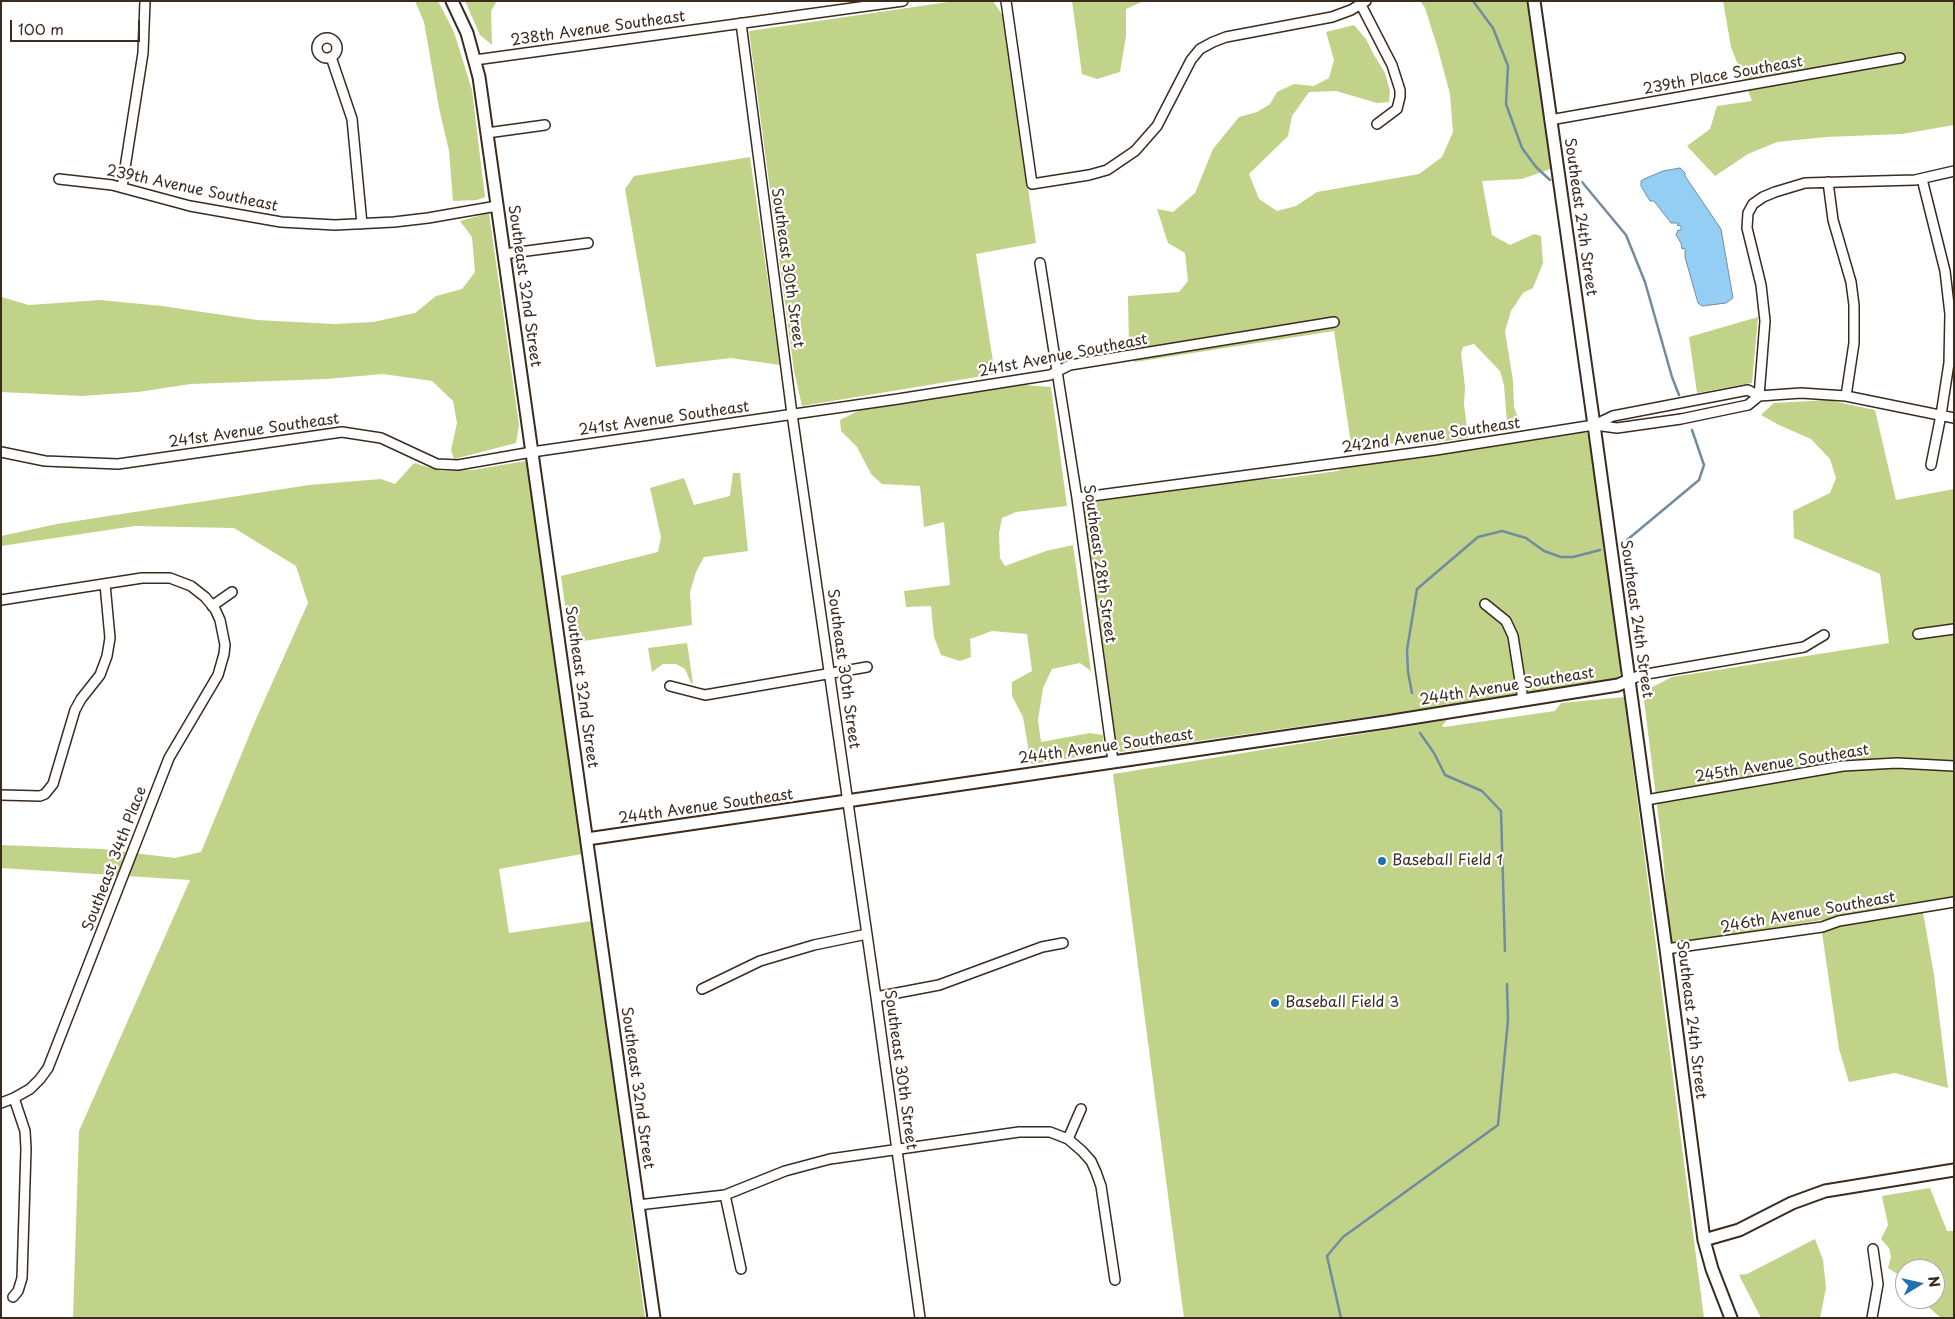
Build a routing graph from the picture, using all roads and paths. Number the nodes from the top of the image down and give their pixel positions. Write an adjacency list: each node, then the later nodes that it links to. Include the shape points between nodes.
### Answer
1 (145, 1): 19 (street, via 143,53)
2 (452, 1): 10 (street, Southeast 32nd Street)
3 (902, 1): 7 (street, 238th Avenue Southeast)
4 (1006, 1): 6 (street, via 1032,184 1107,170 1135,151 1157,126 1200,49 1226,37 1332,17)
5 (1534, 1): 11 (street, Southeast 24th Street)
6 (1363, 3): 12 (street, via 1400,90 1397,109)
7 (741, 23): 10 (street, 238th Avenue Southeast); 29 (street, Southeast 30th Street)
8 (331, 57): 21 (street, via 352,119)
9 (1900, 58): 11 (street, 239th Place Southeast)
10 (475, 60): 14 (street, Southeast 32nd Street)
11 (1550, 120): 32 (street, Southeast 24th Street)
12 (1377, 124)
13 (545, 125): 14 (street)
14 (487, 133): 20 (street, Southeast 32nd Street)
15 (1954, 171): 17 (street)
16 (59, 179): 19 (street, 239th Avenue Southeast)
17 (1922, 179): 18 (street); 30 (street, via 1949,291 1950,341)
18 (1828, 182): 27 (street, via 1797,185 1763,196 1748,213 1748,228 1764,304); 28 (street, via 1833,220 1851,282 1854,305 1854,343)
19 (122, 187): 21 (street, 239th Avenue Southeast, via 190,206 281,222)
20 (497, 206): 21 (street, 239th Avenue Southeast, via 428,218); 23 (street, Southeast 32nd Street)
21 (362, 224)
22 (588, 243): 23 (street)
23 (504, 254): 34 (street, Southeast 32nd Street)
24 (1040, 262): 26 (street, Southeast 28th Street)
25 (1334, 322): 26 (street, 241st Avenue Southeast, via 1070,365)
26 (1057, 371): 29 (street, 241st Avenue Southeast, via 1050,375); 36 (street, Southeast 28th Street)
27 (1759, 396): 28 (street, 242nd Avenue Southeast, via 1801,393); 32 (street, 242nd Avenue Southeast, via 1748,405 1681,419 1617,428); 32 (street, 242nd Avenue Southeast, via 1748,390 1614,416)
28 (1846, 396): 30 (street, 242nd Avenue Southeast)
29 (792, 414): 34 (street, 241st Avenue Southeast); 46 (street, Southeast 30th Street)
30 (1941, 415): 31 (street, 242nd Avenue Southeast); 35 (street)
31 (1954, 418)
32 (1594, 425): 36 (street, 242nd Avenue Southeast, via 1436,450); 47 (street, Southeast 24th Street)
33 (1, 452): 34 (street, 241st Avenue Southeast, via 45,461 118,464 342,432 381,438 437,464 470,463)
34 (532, 452): 55 (street, Southeast 32nd Street)
35 (1931, 465)
36 (1077, 498): 50 (street, Southeast 28th Street)
37 (105, 584): 39 (street); 41 (street, via 142,578 170,578 190,586); 52 (street, via 110,638 107,656 100,675 75,710 54,784 45,794)
38 (232, 592): 41 (street)
39 (1, 600)
40 (1485, 604): 49 (street, via 1506,621 1513,636)
41 (213, 607): 62 (street, Southeast 34th Place, via 220,620 225,645 218,675 169,758 48,1068 30,1089)
42 (1954, 629): 43 (street)
43 (1918, 634)
44 (1824, 635): 47 (street, via 1804,647 1641,675)
45 (867, 668): 46 (street)
46 (830, 673): 48 (street, via 705,695); 54 (street, Southeast 30th Street)
47 (1629, 680): 49 (street, 244th Avenue Southeast, via 1618,685); 53 (street, Southeast 24th Street)
48 (670, 686)
49 (1523, 700): 50 (street, 244th Avenue Southeast)
50 (1112, 761): 54 (street, 244th Avenue Southeast)
51 (1954, 766): 53 (street, 245th Avenue Southeast, via 1897,763 1843,766)
52 (1, 796)
53 (1646, 800): 59 (street, Southeast 24th Street)
54 (848, 801): 55 (street, 244th Avenue Southeast); 57 (street, Southeast 30th Street)
55 (587, 839): 69 (street, Southeast 32nd Street)
56 (1954, 902): 59 (street, 246th Avenue Southeast, via 1839,921 1822,927)
57 (867, 934): 60 (street, via 814,944 760,961); 61 (street, Southeast 30th Street)
58 (1063, 944): 61 (street, via 1042,947 939,985)
59 (1666, 950): 70 (street, Southeast 24th Street)
60 (702, 989)
61 (876, 997): 66 (street, Southeast 30th Street)
62 (14, 1098): 63 (street, Southeast 34th Place); 74 (street, via 25,1131 26,1149 22,1278)
63 (1, 1103)
64 (1081, 1108): 65 (street)
65 (1068, 1140): 66 (street, via 1050,1132 1019,1132); 73 (street, via 1091,1161 1101,1186)
66 (898, 1150): 68 (street, via 804,1164); 76 (street, Southeast 30th Street)
67 (1954, 1170): 70 (street, via 1825,1191 1799,1199 1739,1230)
68 (725, 1195): 69 (street); 72 (street)
69 (638, 1204): 75 (street, Southeast 32nd Street)
70 (1704, 1240): 77 (street, Southeast 24th Street, via 1714,1277)
71 (1873, 1249): 78 (street, via 1878,1284)
72 (741, 1269)
73 (1115, 1280)
74 (13, 1297)
75 (654, 1318)
76 (920, 1318)
77 (1732, 1318)
78 (1872, 1318)

